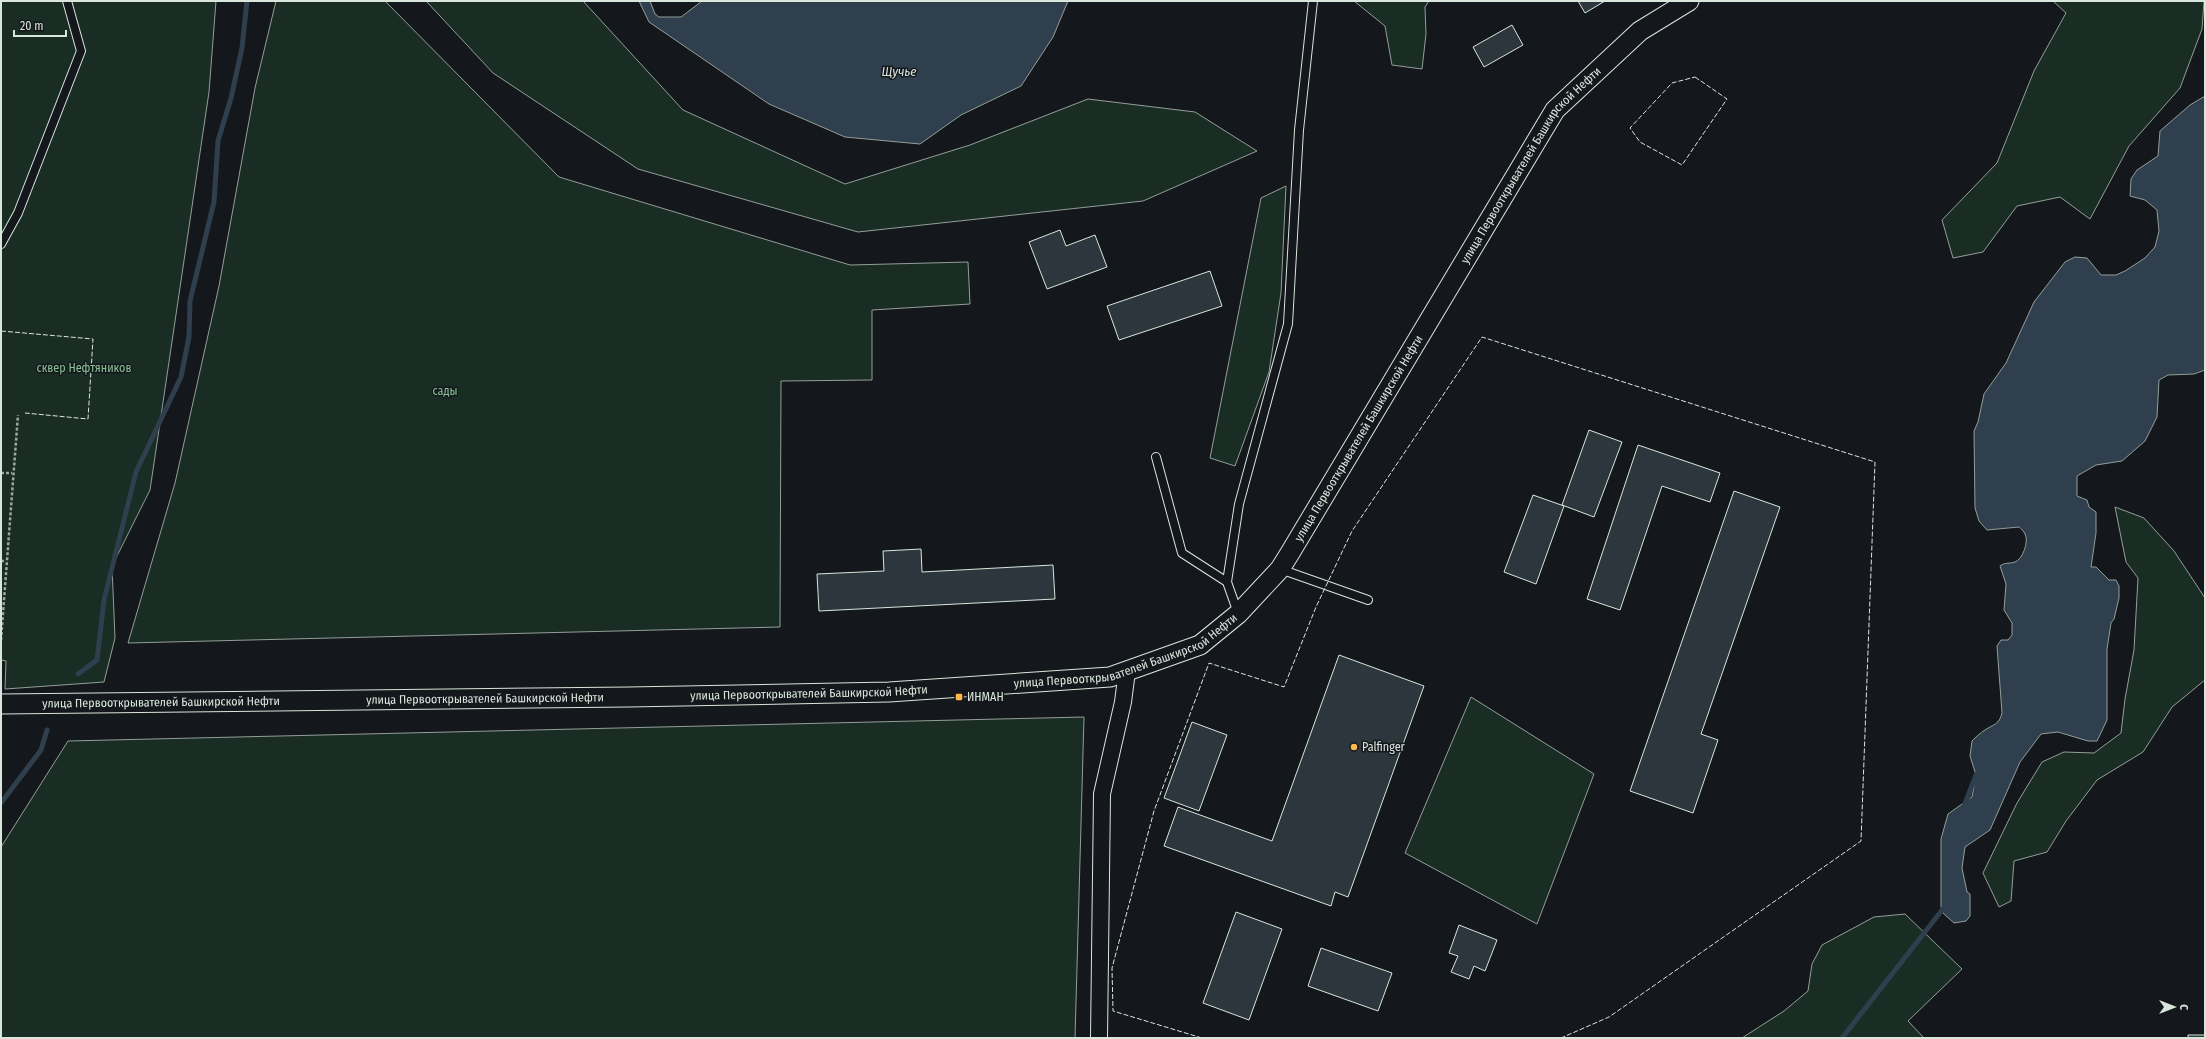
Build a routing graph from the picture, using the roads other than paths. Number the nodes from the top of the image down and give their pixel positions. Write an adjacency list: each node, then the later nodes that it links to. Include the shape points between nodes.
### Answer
1 (67, 1): 4 (lane, via 81,51 18,213)
2 (1313, 1): 7 (lane, via 1299,130 1288,324 1239,504)
3 (1689, 1): 6 (street, улица Первооткрывателей Башкирской Нефти, via 1640,31 1556,110)
4 (1, 244)
5 (1156, 457): 7 (lane, via 1182,553)
6 (1280, 569): 8 (lane); 9 (street, улица Первооткрывателей Башкирской Нефти)
7 (1227, 582): 9 (lane)
8 (1368, 600)
9 (1238, 614): 10 (street, улица Первооткрывателей Башкирской Нефти, via 1200,646)
10 (1127, 671): 11 (street, улица Первооткрывателей Башкирской Нефти, via 1110,677 889,692); 12 (street, via 1123,702 1102,794)
11 (1, 704)
12 (1099, 1038)

